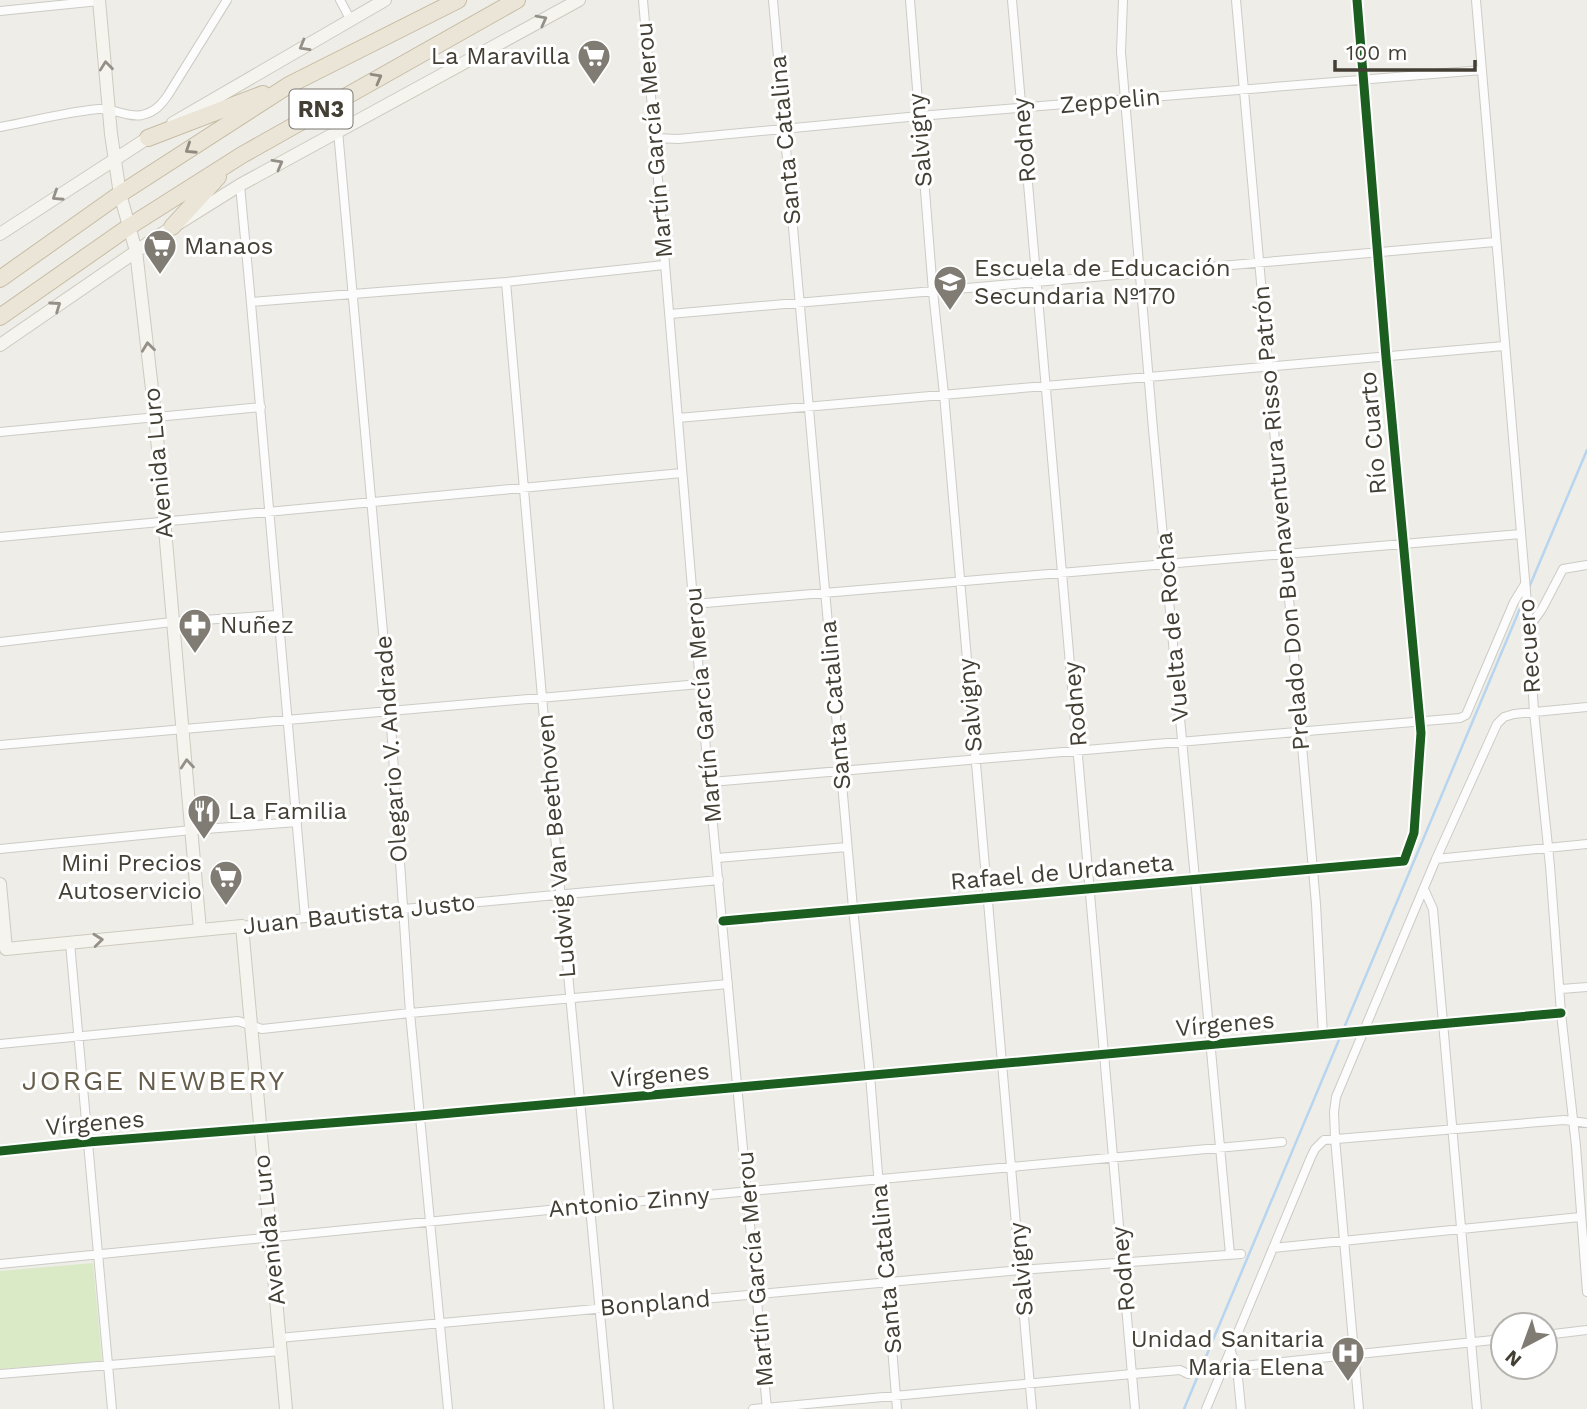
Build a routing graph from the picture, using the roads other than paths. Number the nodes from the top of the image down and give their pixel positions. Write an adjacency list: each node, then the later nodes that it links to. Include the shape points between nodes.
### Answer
1 (227, 0): 24 (street, via 160,106 138,116)
2 (340, 0): 17 (street)
3 (385, 0): 17 (street)
4 (458, 0): 20 (highway, RN3)
5 (517, 0): 32 (highway, RN3, one-way to 5)
6 (579, 0): 28 (street, one-way to 6)
7 (643, 0): 30 (street, Martín García Merou)
8 (773, 0): 27 (street, Santa Catalina)
9 (910, 0): 25 (street, Salvigny)
10 (1012, 0): 23 (street, Rodney)
11 (1123, 0): 22 (street, Vuelta de Rocha)
12 (1236, 0): 21 (street, Prelado Don Buenaventura Risso Patrón)
13 (1357, 0): 19 (street, Río Cuarto)
14 (1476, 0): 18 (street, Recuero)
15 (99, 1): 16 (street); 24 (street, Avenida Luro, one-way to 15)
16 (0, 11)
17 (350, 19): 29 (street, one-way to 29)
18 (1482, 70): 19 (street, Zeppelin); 38 (street, Recuero)
19 (1362, 79): 21 (street, Zeppelin); 40 (street, Río Cuarto)
20 (289, 85): 29 (highway); 34 (highway, RN3, one-way to 34)
21 (1242, 90): 22 (street, Zeppelin); 41 (street, Prelado Don Buenaventura Risso Patrón)
22 (1125, 99): 23 (street, Zeppelin); 43 (street, Vuelta de Rocha)
23 (1020, 109): 25 (street, Zeppelin); 46 (street, Rodney)
24 (110, 110): 26 (street); 31 (street, Avenida Luro)
25 (919, 116): 27 (street, Zeppelin); 47 (street, Salvigny)
26 (0, 127)
27 (784, 130): 30 (street, Zeppelin); 50 (street, Santa Catalina)
28 (338, 131): 33 (street, one-way to 28); 48 (street, Olegario V. Andrade)
29 (148, 138): 31 (street)
30 (655, 138): 42 (street, Martín García Merou)
31 (114, 159): 34 (street, Avenida Luro); 37 (street, one-way to 37)
32 (233, 160): 35 (highway, RN3); 36 (highway)
33 (240, 185): 36 (street); 49 (street)
34 (120, 194): 35 (street, Avenida Luro); 44 (highway, RN3)
35 (130, 226): 39 (street, Avenida Luro); 52 (highway, RN3)
36 (172, 227): 39 (street)
37 (0, 234)
38 (1495, 242): 40 (street); 54 (street, Recuero)
39 (136, 251): 53 (street, one-way to 39); 62 (street, Avenida Luro, one-way to 39)
40 (1377, 253): 41 (street); 55 (street, Río Cuarto)
41 (1258, 264): 43 (street); 56 (street, Prelado Don Buenaventura Risso Patrón)
42 (664, 265): 45 (street); 51 (street, Martín García Merou)
43 (1140, 272): 46 (street); 57 (street, Vuelta de Rocha)
44 (0, 279)
45 (506, 282): 48 (street); 66 (street, Ludwig Van Beethoven)
46 (1037, 283): 47 (street); 58 (street, Rodney)
47 (933, 292): 50 (street); 59 (street, Salvigny)
48 (351, 294): 49 (street); 67 (street, Olegario V. Andrade)
49 (251, 302): 60 (street)
50 (799, 302): 51 (street); 61 (street, Santa Catalina)
51 (670, 314): 63 (street, Martín García Merou)
52 (0, 317)
53 (0, 345)
54 (1504, 346): 55 (street); 70 (street, Recuero)
55 (1386, 357): 56 (street); 72 (street, Río Cuarto)
56 (1268, 366): 57 (street); 73 (street, Prelado Don Buenaventura Risso Patrón)
57 (1150, 377): 58 (street); 74 (street, Vuelta de Rocha)
58 (1047, 386): 59 (street); 76 (street, Rodney)
59 (944, 394): 61 (street); 77 (street, Salvigny)
60 (261, 407): 62 (street); 68 (street)
61 (809, 407): 63 (street); 79 (street, Santa Catalina)
62 (155, 415): 64 (street); 69 (street, Avenida Luro)
63 (678, 418): 65 (street, Martín García Merou)
64 (0, 432)
65 (682, 473): 66 (street); 80 (street, Martín García Merou)
66 (525, 489): 67 (street); 86 (street, Ludwig Van Beethoven)
67 (373, 502): 68 (street); 88 (street, Olegario V. Andrade)
68 (271, 511): 69 (street); 81 (street)
69 (163, 520): 71 (street); 82 (street, Avenida Luro)
70 (1521, 534): 72 (street); 78 (street, Recuero)
71 (0, 537)
72 (1403, 544): 73 (street); 91 (street, Río Cuarto)
73 (1285, 554): 74 (street); 93 (street, Prelado Don Buenaventura Risso Patrón)
74 (1167, 565): 76 (street); 94 (street, Vuelta de Rocha)
75 (1587, 565): 83 (street, via 1563,569)
76 (1063, 572): 77 (street); 96 (street, Rodney)
77 (959, 581): 79 (street); 97 (street, Salvigny)
78 (1525, 584): 83 (street, Recuero); 91 (street, via 1466,715)
79 (825, 593): 80 (street); 98 (street, Santa Catalina)
80 (694, 604): 85 (street, Martín García Merou)
81 (278, 615): 82 (street); 90 (street)
82 (172, 622): 84 (street); 92 (street, Avenida Luro)
83 (1529, 626): 89 (street, Recuero)
84 (0, 642)
85 (700, 684): 86 (street); 99 (street, Martín García Merou)
86 (542, 696): 88 (street); 115 (street, Ludwig Van Beethoven)
87 (1587, 708): 89 (street)
88 (390, 710): 90 (street); 118 (street, Olegario V. Andrade)
89 (1534, 712): 104 (street, Recuero); 107 (street, via 1504,717 1497,724)
90 (288, 719): 92 (street); 100 (street)
91 (1420, 721): 93 (street); 108 (street, Río Cuarto, via 1414,833)
92 (183, 727): 95 (street); 101 (street, Avenida Luro, one-way to 92)
93 (1299, 732): 94 (street); 109 (street, Prelado Don Buenaventura Risso Patrón)
94 (1182, 743): 96 (street); 111 (street, Vuelta de Rocha)
95 (0, 745)
96 (1079, 751): 97 (street); 113 (street, Rodney)
97 (975, 758): 98 (street); 116 (street, Salvigny)
98 (842, 769): 99 (street); 103 (street, Santa Catalina)
99 (711, 782): 106 (street, Martín García Merou)
100 (297, 822): 101 (street); 119 (street)
101 (192, 830): 105 (street); 122 (street, Avenida Luro)
102 (1587, 844): 104 (street)
103 (847, 847): 106 (street); 117 (street, Santa Catalina)
104 (1548, 848): 107 (street); 127 (street, Recuero)
105 (0, 849)
106 (717, 858): 110 (street, Martín García Merou)
107 (1436, 859): 114 (street)
108 (1404, 861): 109 (street, Rafael de Urdaneta)
109 (1312, 869): 111 (street, Rafael de Urdaneta); 134 (street, Prelado Don Buenaventura Risso Patrón)
110 (719, 880): 115 (street, Juan Bautista Justo); 120 (street, Martín García Merou)
111 (1195, 880): 113 (street, Rafael de Urdaneta); 137 (street, Vuelta de Rocha)
112 (0, 884): 124 (street)
113 (1090, 888): 116 (street, Rafael de Urdaneta); 138 (street, Rodney)
114 (1424, 889): 132 (street, via 1433,908); 133 (street)
115 (561, 893): 118 (street, Juan Bautista Justo); 128 (street, Ludwig Van Beethoven)
116 (987, 898): 117 (street, Rafael de Urdaneta); 139 (street, Salvigny)
117 (853, 908): 120 (street, Rafael de Urdaneta); 140 (street, Santa Catalina)
118 (402, 909): 119 (street, Juan Bautista Justo); 129 (street, Olegario V. Andrade)
119 (305, 918): 121 (street, Juan Bautista Justo)
120 (723, 921): 125 (street, Martín García Merou)
121 (242, 926): 122 (street, Juan Bautista Justo); 131 (street, Avenida Luro)
122 (200, 930): 123 (street, Juan Bautista Justo, one-way to 122)
123 (70, 943): 124 (street, Juan Bautista Justo); 135 (street)
124 (3, 949)
125 (729, 984): 128 (street); 141 (street, Martín García Merou)
126 (1587, 987): 127 (street)
127 (1561, 989): 130 (street, Recuero)
128 (571, 998): 129 (street); 142 (street, Ludwig Van Beethoven)
129 (410, 1013): 131 (street, via 262,1029); 143 (street, Olegario V. Andrade)
130 (1561, 1013): 132 (street); 144 (street, Recuero)
131 (250, 1024): 135 (street, via 237,1021); 146 (street, Avenida Luro)
132 (1443, 1024): 133 (street); 147 (street)
133 (1364, 1032): 134 (street, Vírgenes); 148 (street, via 1336,1097)
134 (1323, 1035): 137 (street, Vírgenes)
135 (78, 1037): 136 (street); 149 (street)
136 (0, 1044)
137 (1209, 1044): 138 (street, Vírgenes); 151 (street, Vuelta de Rocha)
138 (1105, 1053): 139 (street, Vírgenes); 153 (street, Rodney)
139 (1002, 1063): 140 (street, Vírgenes); 154 (street, Salvigny)
140 (870, 1075): 141 (street, Vírgenes); 155 (street, Santa Catalina)
141 (738, 1087): 142 (street, Vírgenes); 156 (street, Martín García Merou)
142 (580, 1102): 143 (street, Vírgenes); 157 (street, Ludwig Van Beethoven)
143 (419, 1116): 146 (street, Vírgenes); 159 (street, Olegario V. Andrade)
144 (1572, 1122): 145 (street); 147 (street); 158 (street, Recuero)
145 (1587, 1123)
146 (259, 1128): 149 (street, Vírgenes); 161 (street, Avenida Luro)
147 (1453, 1128): 148 (street); 160 (street)
148 (1335, 1138): 162 (street); 163 (street, via 1324,1140 1315,1149)
149 (88, 1142): 152 (street, Vírgenes); 164 (street)
150 (1282, 1142): 151 (street, Antonio Zinny)
151 (1219, 1148): 153 (street, Antonio Zinny); 165 (street, Vuelta de Rocha)
152 (0, 1151)
153 (1114, 1158): 154 (street, Antonio Zinny); 167 (street, Rodney)
154 (1012, 1167): 155 (street, Antonio Zinny); 169 (street, Salvigny)
155 (879, 1179): 156 (street, Antonio Zinny); 171 (street, Santa Catalina)
156 (747, 1191): 157 (street, Antonio Zinny); 173 (street, Martín García Merou)
157 (589, 1206): 159 (street, Antonio Zinny); 174 (street, Ludwig Van Beethoven)
158 (1580, 1217): 160 (street); 170 (street, Recuero)
159 (429, 1221): 161 (street, Antonio Zinny); 175 (street, Olegario V. Andrade)
160 (1460, 1231): 162 (street); 179 (street)
161 (269, 1236): 164 (street, Antonio Zinny); 180 (street, Avenida Luro)
162 (1343, 1241): 163 (street); 182 (street)
163 (1273, 1248): 181 (street)
164 (99, 1254): 168 (street, Antonio Zinny); 183 (street)
165 (1230, 1254): 166 (street, Bonpland); 167 (street, Bonpland)
166 (1241, 1254)
167 (1123, 1262): 169 (street, Bonpland); 187 (street, Rodney)
168 (0, 1264)
169 (1020, 1270): 171 (street, Bonpland); 189 (street, Salvigny)
170 (1586, 1275): 172 (street, Recuero)
171 (887, 1282): 173 (street, Bonpland); 190 (street, Santa Catalina)
172 (1587, 1292)
173 (755, 1293): 174 (street, Bonpland); 191 (street, Martín García Merou)
174 (598, 1308): 175 (street, Bonpland); 195 (street, Ludwig Van Beethoven)
175 (440, 1323): 180 (street, Bonpland); 194 (street, Olegario V. Andrade)
176 (1587, 1330): 177 (street)
177 (1559, 1333)
178 (1489, 1341): 179 (street)
179 (1472, 1343): 182 (street); 203 (street)
180 (280, 1344): 183 (street, Bonpland); 193 (street, Avenida Luro)
181 (1231, 1352): 184 (street); 185 (street)
182 (1354, 1356): 184 (street); 202 (street)
183 (108, 1365): 186 (street, Bonpland); 192 (street)
184 (1237, 1367): 185 (street); 201 (street)
185 (1224, 1368): 200 (street)
186 (0, 1374)
187 (1132, 1374): 188 (street, via 1180,1370); 189 (street); 199 (street, Rodney)
188 (1188, 1374)
189 (1030, 1385): 190 (street); 198 (street, Salvigny)
190 (896, 1395): 191 (street); 197 (street, Santa Catalina)
191 (767, 1408): 196 (street)
192 (112, 1409)
193 (286, 1409)
194 (448, 1409)
195 (609, 1409)
196 (753, 1409)
197 (897, 1409)
198 (1032, 1409)
199 (1135, 1409)
200 (1206, 1409)
201 (1241, 1409)
202 (1359, 1409)
203 (1477, 1409)

